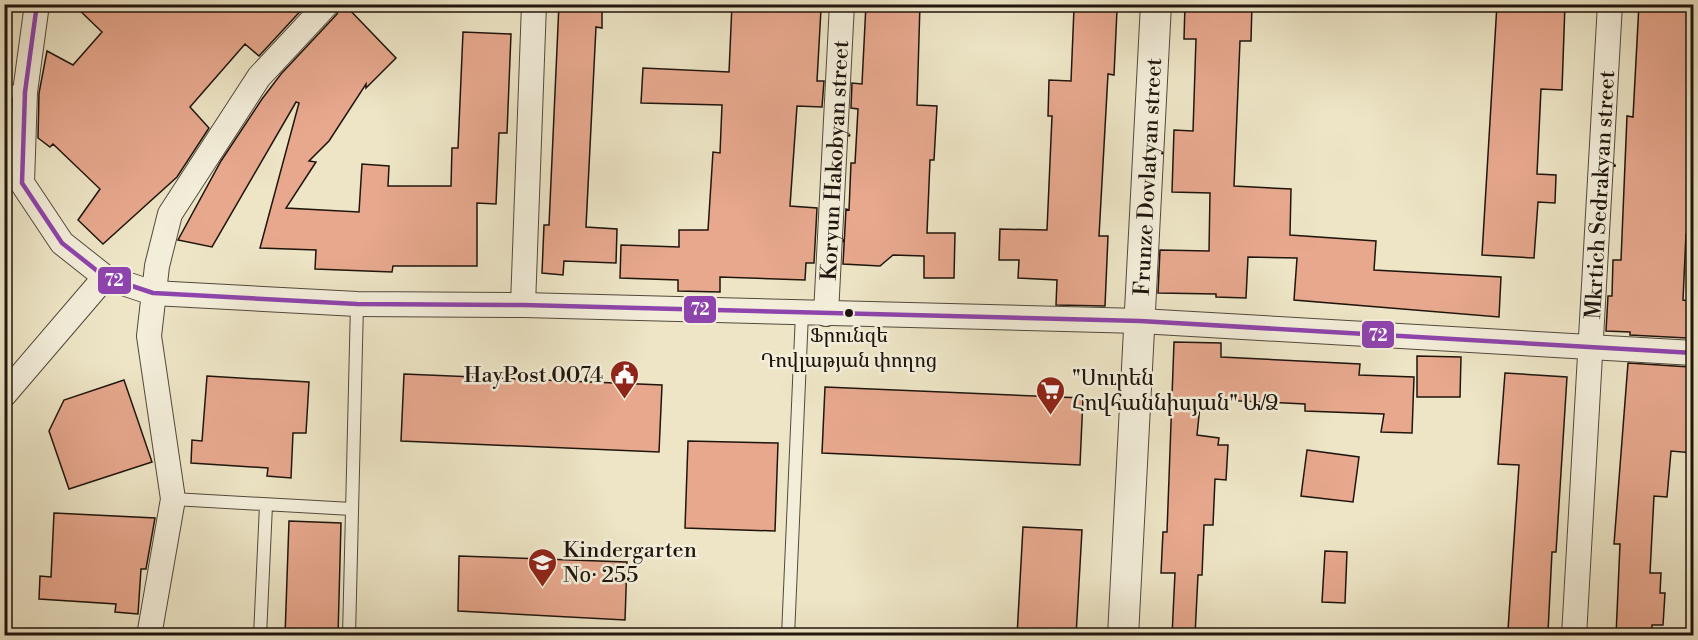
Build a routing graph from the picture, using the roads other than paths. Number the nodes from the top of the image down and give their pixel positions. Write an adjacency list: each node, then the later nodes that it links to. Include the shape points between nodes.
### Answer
1 (37, 4): 7 (street)
2 (327, 4): 10 (street, via 259,77 170,214)
3 (534, 4): 12 (street)
4 (842, 4): 14 (street, Koryun Hakobyan street)
5 (1156, 4): 15 (street, Frunze Dovlatyan street)
6 (1610, 4): 16 (street, Mkrtich Sedrakyan street)
7 (15, 92): 8 (street)
8 (13, 142): 9 (street, via 22,183 62,243)
9 (105, 277): 10 (street); 18 (street)
10 (153, 293): 11 (street); 19 (street, via 149,336)
11 (357, 304): 12 (street); 21 (lane)
12 (523, 304): 13 (street)
13 (802, 313): 14 (street); 25 (lane)
14 (826, 314): 15 (street)
15 (1140, 321): 16 (street); 26 (street, Frunze Dovlatyan street)
16 (1590, 347): 17 (street); 27 (street, Mkrtich Sedrakyan street)
17 (1694, 353)
18 (4, 395)
19 (173, 499): 20 (lane); 22 (street)
20 (266, 505): 21 (lane); 23 (lane)
21 (352, 509): 24 (lane)
22 (149, 636)
23 (260, 636)
24 (349, 636)
25 (788, 636)
26 (1123, 636)
27 (1574, 636)

